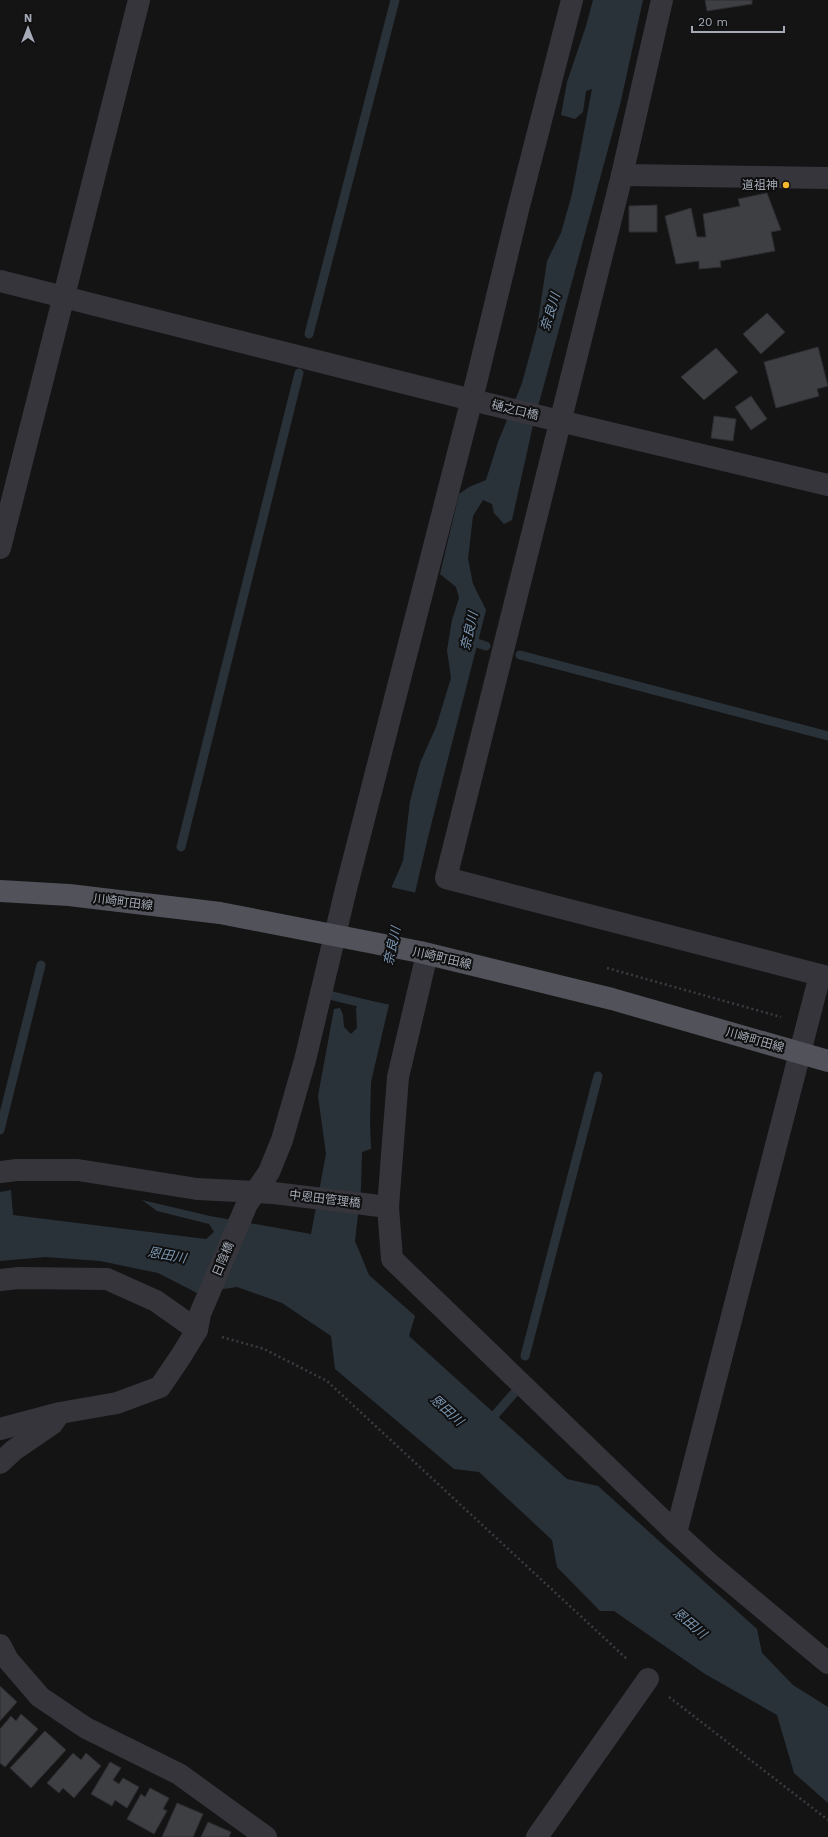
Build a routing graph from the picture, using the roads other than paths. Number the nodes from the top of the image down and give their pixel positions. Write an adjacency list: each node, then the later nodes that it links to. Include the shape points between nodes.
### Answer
1 (139, 0): 7 (street)
2 (572, 0): 8 (street, 日陰橋, via 518,210)
3 (662, 0): 4 (street)
4 (622, 175): 5 (street); 9 (street)
5 (828, 178)
6 (0, 280): 7 (street, 樋之口橋)
7 (64, 297): 8 (street, 樋之口橋); 11 (street)
8 (478, 401): 9 (street, 樋之口橋); 13 (street, 日陰橋)
9 (554, 420): 10 (street, 樋之口橋); 15 (street, via 446,878)
10 (828, 485)
11 (0, 548)
12 (0, 891): 13 (main road, 川崎町田線, via 69,895 220,913)
13 (339, 936): 14 (main road, 川崎町田線); 19 (street, 日陰橋, via 282,1140)
14 (423, 953): 16 (main road, 川崎町田線, via 612,999); 20 (street, via 398,1077)
15 (824, 976): 16 (street)
16 (800, 1052): 17 (main road, 川崎町田線); 26 (street)
17 (828, 1061)
18 (0, 1172): 19 (street, 中恩田管理橋, via 78,1170)
19 (258, 1197): 20 (street, 中恩田管理橋); 22 (street, 日陰橋)
20 (382, 1206): 26 (street, via 392,1259)
21 (0, 1280): 22 (street, via 107,1279)
22 (199, 1322): 23 (street, 日陰橋, via 182,1356 160,1387 117,1403)
23 (60, 1413): 24 (street, 日陰橋); 25 (street, via 52,1424)
24 (0, 1429)
25 (0, 1463)
26 (676, 1533): 28 (street)
27 (0, 1645): 30 (street, via 8,1660 40,1697 86,1728 179,1774)
28 (828, 1663)
29 (648, 1679): 31 (street)
30 (266, 1837)
31 (537, 1837)

